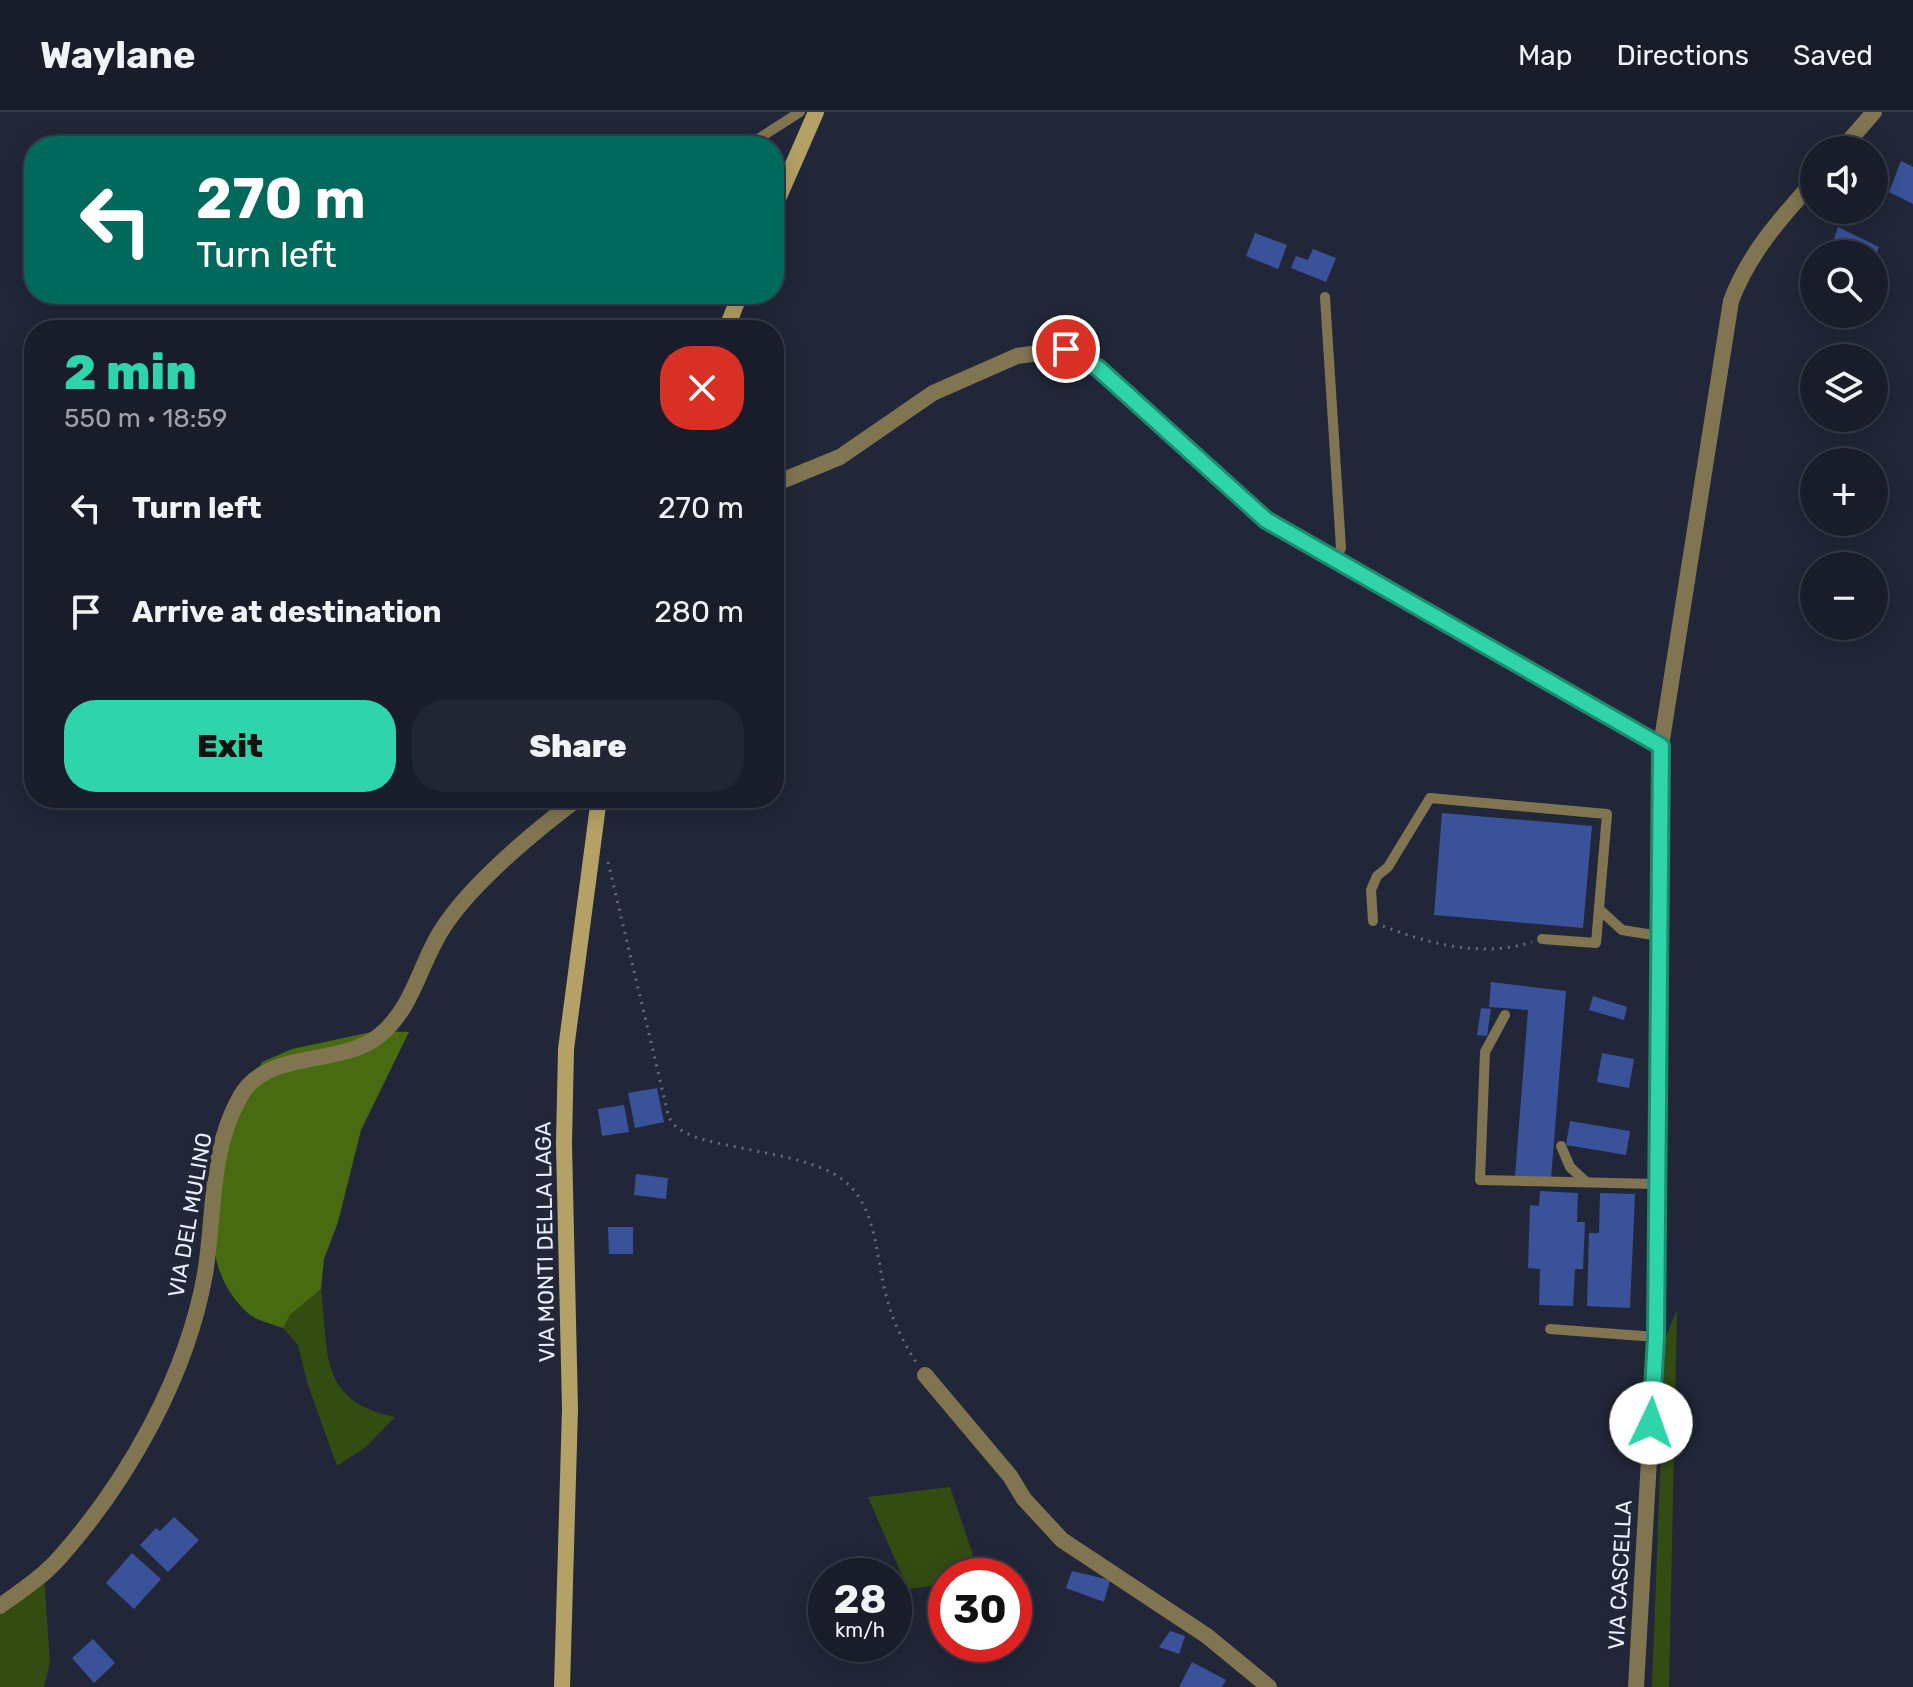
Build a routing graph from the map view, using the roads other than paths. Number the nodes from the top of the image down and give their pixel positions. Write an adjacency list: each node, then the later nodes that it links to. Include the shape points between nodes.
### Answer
1 (800, 112): 4 (lane)
2 (816, 112): 6 (street)
3 (1874, 112): 5 (street)
4 (763, 136)
5 (1853, 136)
6 (784, 185)
7 (1800, 197): 11 (street, VIA CASCELLA, via 1743,269 1731,301)
8 (1325, 297): 10 (lane, via 1341,548)
9 (784, 480): 10 (street, via 840,457 933,393 1017,356 1066,349 1098,368 1266,520)
10 (1335, 560): 11 (street)
11 (1661, 746): 16 (street, VIA CASCELLA)
12 (567, 808): 25 (street, VIA DEL MULINO, via 452,914 409,1000 379,1036 349,1053 270,1071 246,1088 230,1119 215,1175 197,1308 154,1417 112,1488 60,1557)
13 (598, 808): 26 (street, VIA MONTI DELLA LAGA, via 566,1049 570,1409)
14 (1599, 909): 15 (lane, via 1607,814 1430,798 1388,867 1377,876 1371,890); 16 (lane, via 1622,930); 17 (lane, via 1596,943)
15 (1373, 921)
16 (1659, 936): 21 (street, VIA CASCELLA)
17 (1542, 939)
18 (1505, 1015): 20 (lane, via 1485,1052 1477,1174 1480,1180)
19 (1561, 1146): 20 (lane, via 1570,1167)
20 (1585, 1181): 21 (lane)
21 (1657, 1184): 23 (street, VIA CASCELLA)
22 (1550, 1329): 23 (lane)
23 (1656, 1337): 28 (street, VIA CASCELLA)
24 (925, 1375): 27 (street, via 1062,1540 1207,1636)
25 (0, 1606)
26 (562, 1687)
27 (1269, 1687)
28 (1636, 1687)

